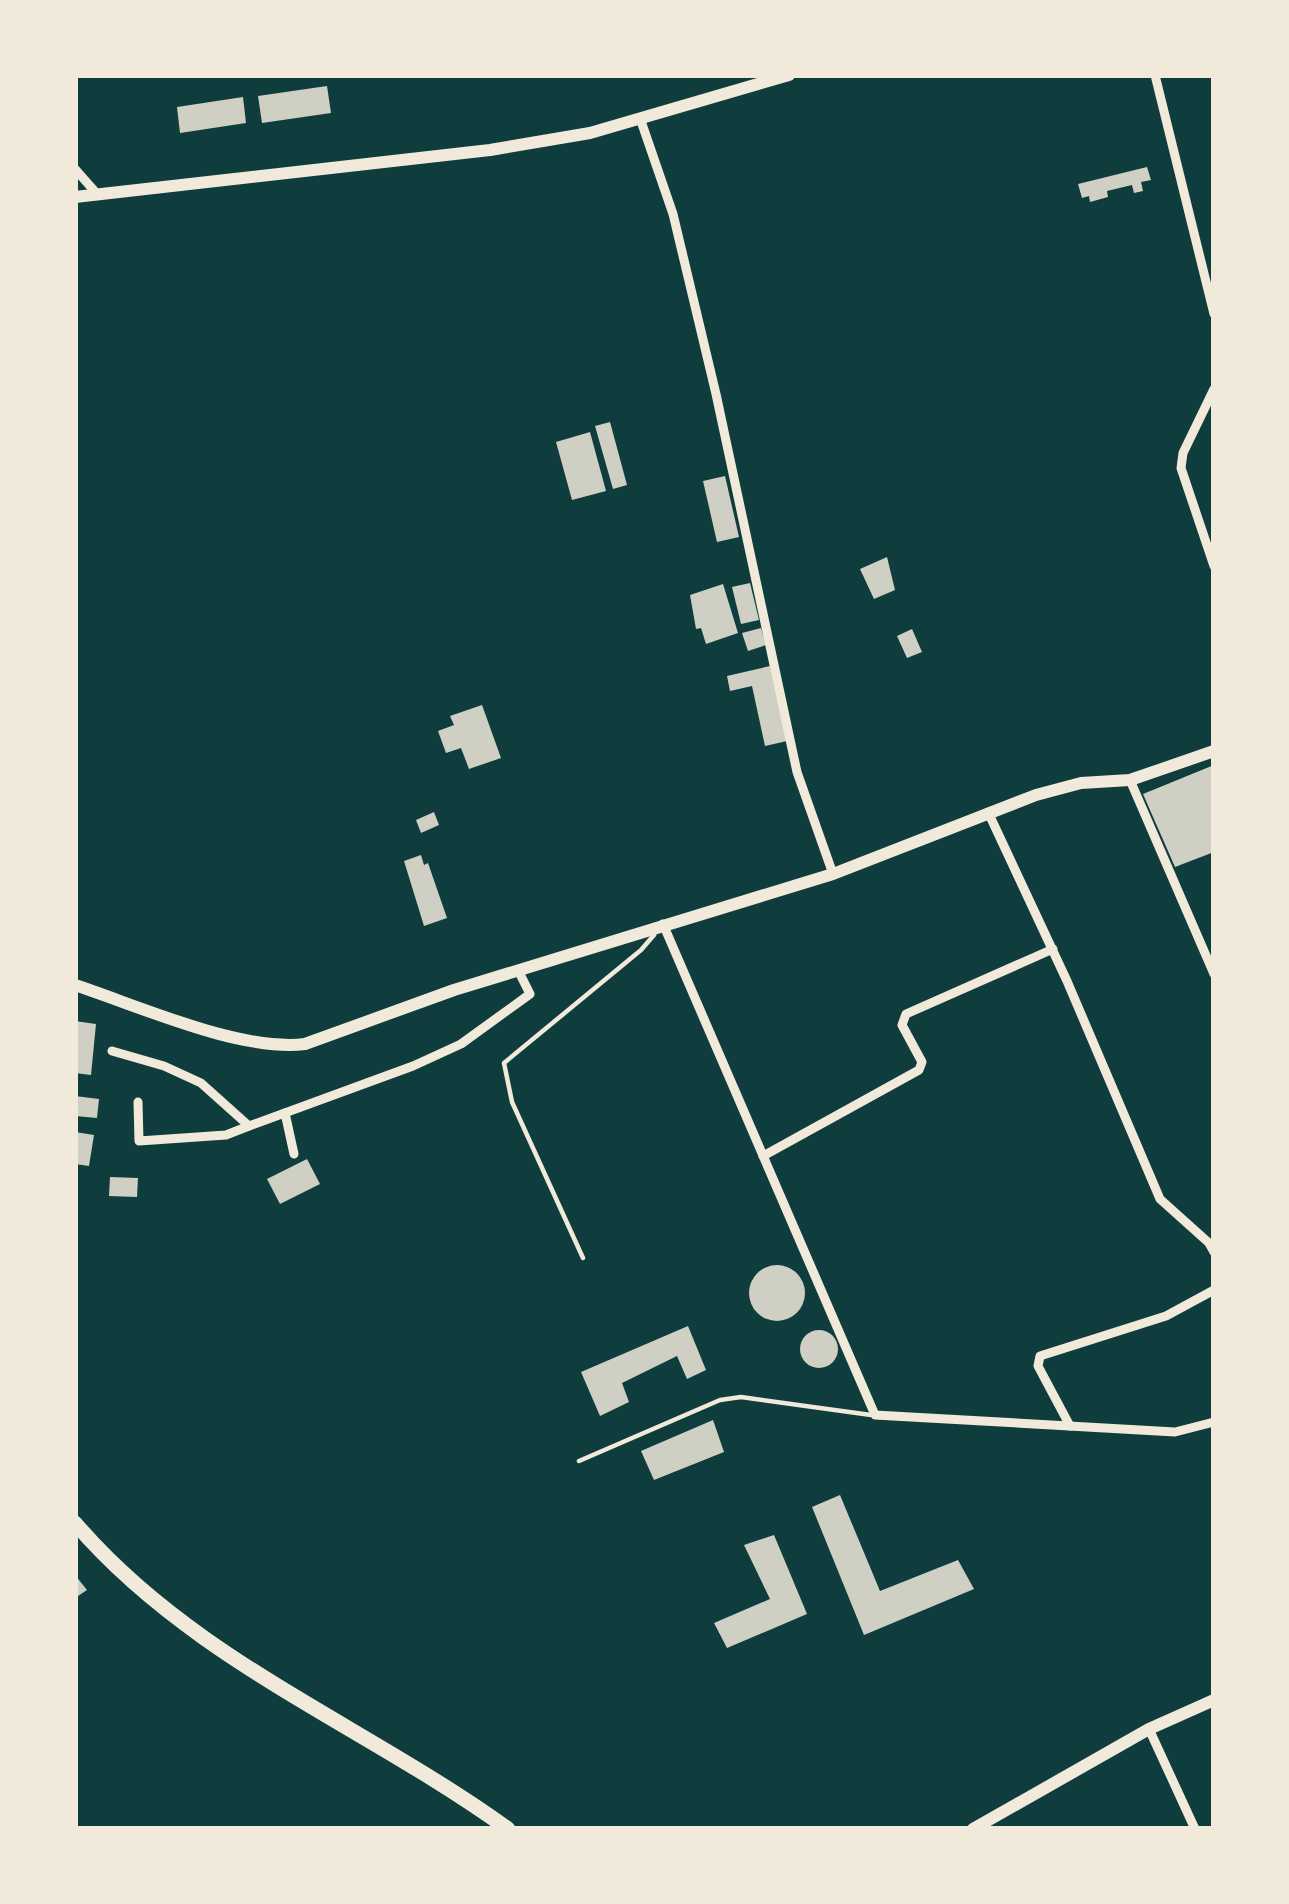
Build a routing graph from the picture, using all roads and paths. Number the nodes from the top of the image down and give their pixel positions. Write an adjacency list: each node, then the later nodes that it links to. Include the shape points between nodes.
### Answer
1 (789, 75): 3 (street)
2 (1155, 75): 7 (street)
3 (641, 121): 5 (street, via 490,150); 13 (street, via 673,214 797,772)
4 (75, 169): 5 (street)
5 (98, 195): 6 (street)
6 (75, 196)
7 (1214, 314)
8 (1214, 389): 9 (street, via 1180,469)
9 (1214, 566)
10 (1214, 751): 11 (street)
11 (1130, 780): 12 (street, via 1082,783); 17 (street)
12 (988, 812): 13 (street); 15 (street)
13 (832, 874): 14 (street)
14 (663, 924): 16 (street); 24 (street); 26 (lane, via 504,1064 512,1102)
15 (1053, 949): 24 (street, via 906,1014 902,1025 919,1070); 25 (street, via 1160,1199)
16 (518, 970): 18 (street, via 284,1046); 21 (street, via 530,994 461,1044)
17 (1214, 974)
18 (75, 985)
19 (112, 1051): 22 (street, via 201,1083)
20 (138, 1102): 22 (street, via 139,1141)
21 (285, 1113): 22 (street); 23 (street)
22 (249, 1126)
23 (294, 1154)
24 (763, 1156): 28 (street)
25 (1214, 1252)
26 (583, 1258)
27 (1214, 1290): 30 (street, via 1166,1316 1040,1356)
28 (875, 1415): 30 (street); 31 (lane, via 720,1400)
29 (1214, 1422): 30 (street, via 1174,1432)
30 (1070, 1426)
31 (579, 1461)
32 (75, 1523): 36 (main road, via 153,1603 199,1637)
33 (1214, 1700): 34 (street)
34 (1149, 1729): 35 (street); 37 (street)
35 (977, 1828)
36 (508, 1829)
37 (1194, 1829)

